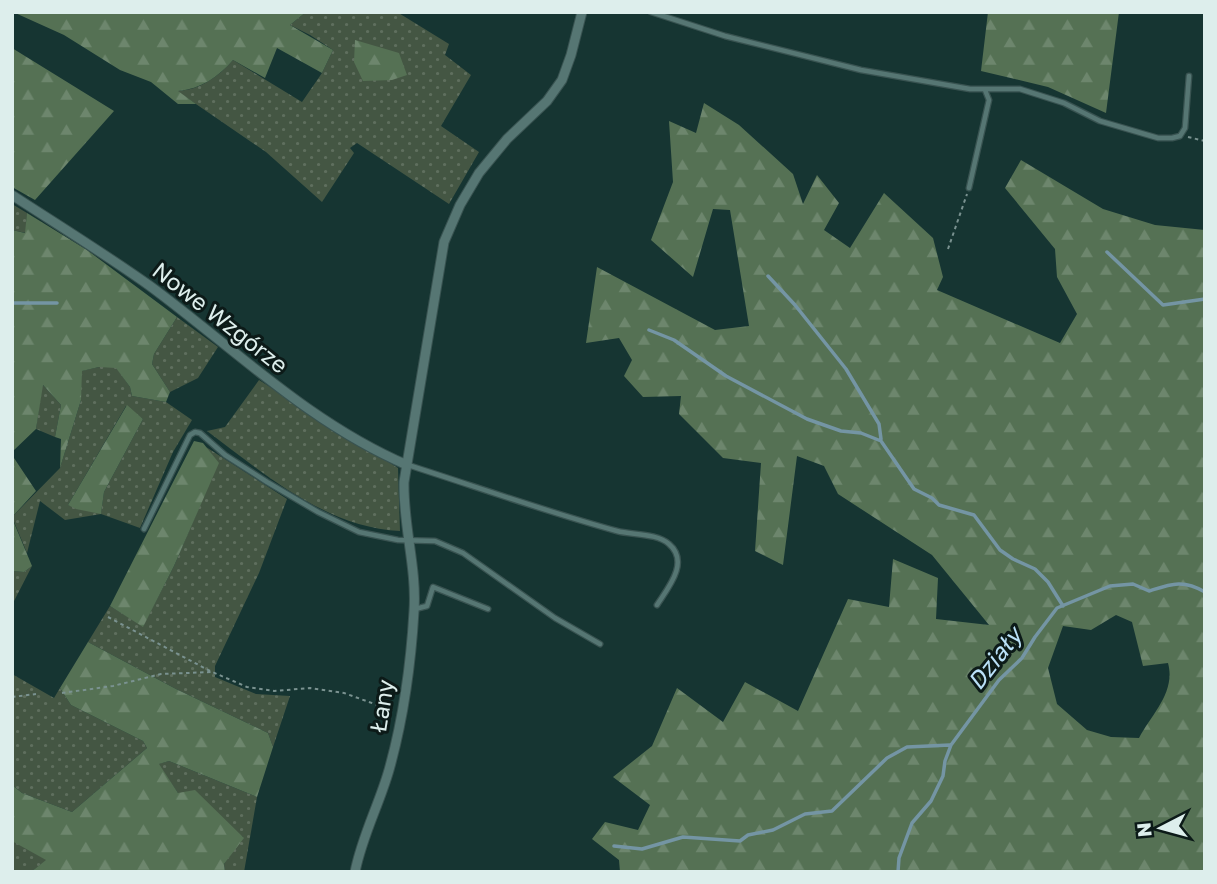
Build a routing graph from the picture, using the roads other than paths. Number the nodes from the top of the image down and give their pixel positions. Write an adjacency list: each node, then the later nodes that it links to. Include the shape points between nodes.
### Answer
1 (582, 12): 7 (street, Łany, via 562,80 479,173 444,242)
2 (651, 12): 4 (lane, via 861,70)
3 (1189, 76): 4 (lane, via 1185,128 1172,138 1129,131 1020,89)
4 (985, 90): 5 (lane, via 989,100)
5 (969, 188)
6 (12, 195): 7 (street, Nowe Wzgórze, via 149,286 297,402)
7 (407, 465): 9 (street, Łany, via 404,507); 10 (lane, via 669,544 678,567)
8 (144, 529): 9 (lane, via 195,432 318,512 359,532)
9 (408, 540): 12 (street, Łany); 13 (lane, via 435,541 463,553)
10 (657, 605)
11 (488, 609): 12 (lane, via 433,587 427,606)
12 (414, 610): 14 (street, Łany, via 402,712 388,773)
13 (600, 644)
14 (355, 872)

